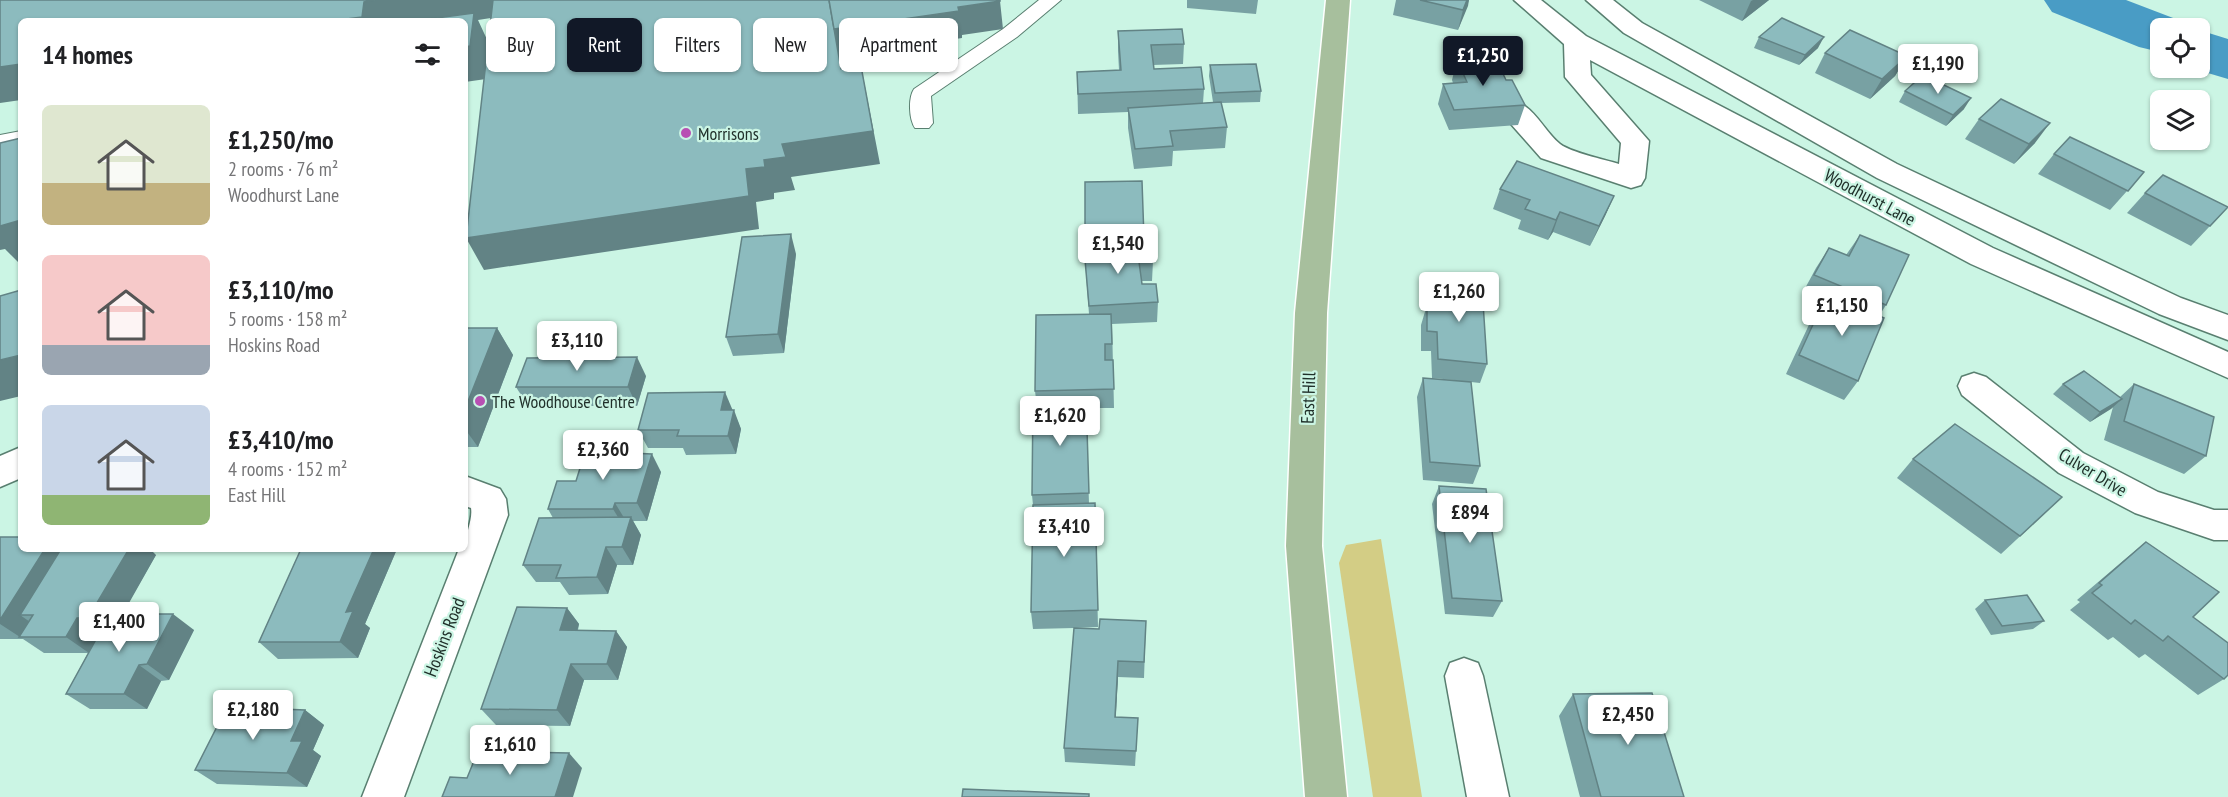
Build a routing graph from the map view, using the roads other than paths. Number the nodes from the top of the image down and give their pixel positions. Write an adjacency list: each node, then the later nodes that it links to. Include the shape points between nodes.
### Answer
1 (1051, 0): 7 (lane, via 921,94)
2 (1338, 0): 19 (main road, East Hill, via 1311,313 1304,546)
3 (1526, 0): 5 (street, Woodhurst Lane)
4 (1598, 0): 10 (street, Woodhurst Lane, via 1633,28 1887,171 2170,306)
5 (1576, 42): 6 (street, via 1578,77 1635,141 1631,178 1551,151); 11 (street, Woodhurst Lane, via 1982,256)
6 (1512, 108)
7 (922, 123)
8 (18, 139): 9 (lane)
9 (0, 142)
10 (2228, 328)
11 (2228, 366)
12 (1974, 386): 16 (street, Culver Drive, via 2071,464 2147,503 2214,525)
13 (18, 463): 14 (street)
14 (0, 473)
15 (468, 492): 18 (street, Hoskins Road, via 488,500 490,515)
16 (2228, 525)
17 (1464, 676): 20 (street)
18 (383, 797)
19 (1326, 797)
20 (1488, 797)

